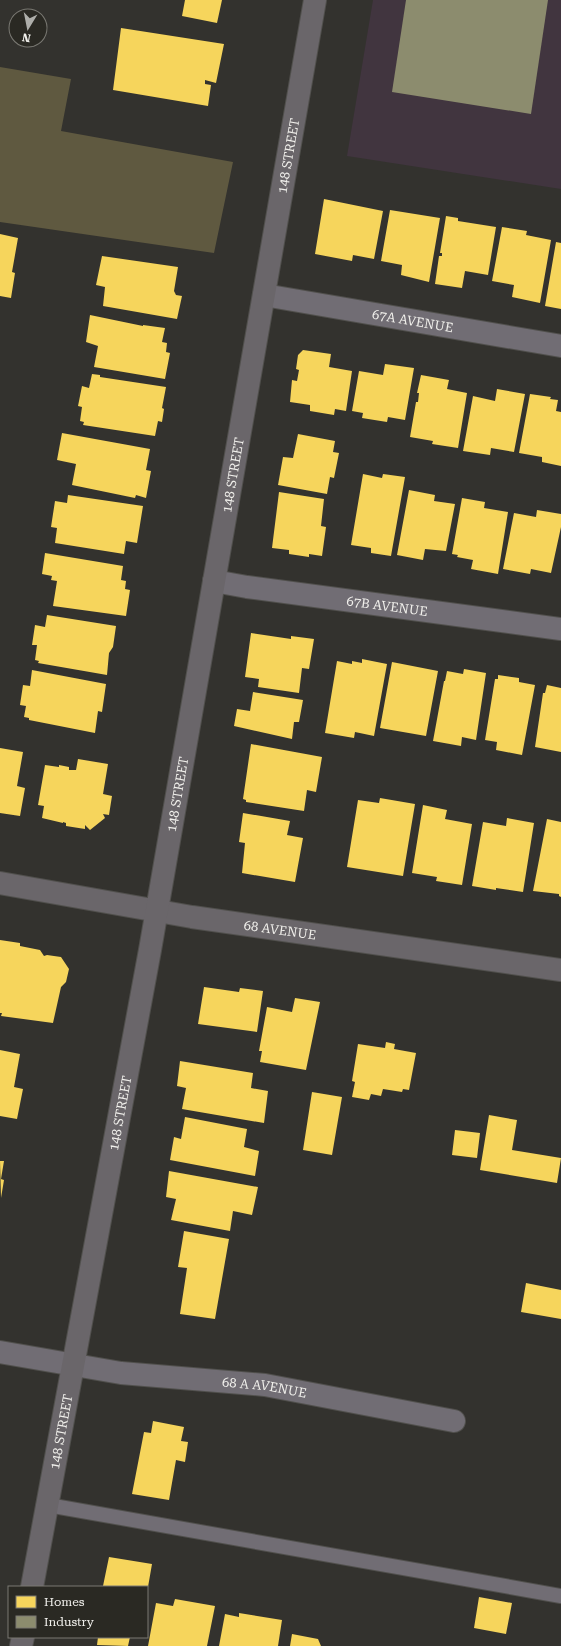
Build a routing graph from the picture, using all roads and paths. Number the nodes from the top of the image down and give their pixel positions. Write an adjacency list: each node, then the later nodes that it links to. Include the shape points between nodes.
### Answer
1 (315, 0): 2 (street, 148 STREET)
2 (264, 295): 3 (street, 67A AVENUE); 4 (street, 148 STREET)
3 (561, 346)
4 (214, 582): 5 (street, 67B AVENUE); 7 (street, 148 STREET)
5 (561, 629)
6 (0, 883): 7 (street, 68 AVENUE)
7 (156, 911): 8 (street, 68 AVENUE); 10 (street, 148 STREET)
8 (561, 970)
9 (0, 1352): 10 (street, 68 A AVENUE)
10 (74, 1366): 11 (street, 68 A AVENUE, via 121,1373 265,1385); 12 (street, 148 STREET)
11 (454, 1421)
12 (48, 1505): 13 (street, 148 STREET); 14 (lane)
13 (32, 1586)
14 (561, 1596)

